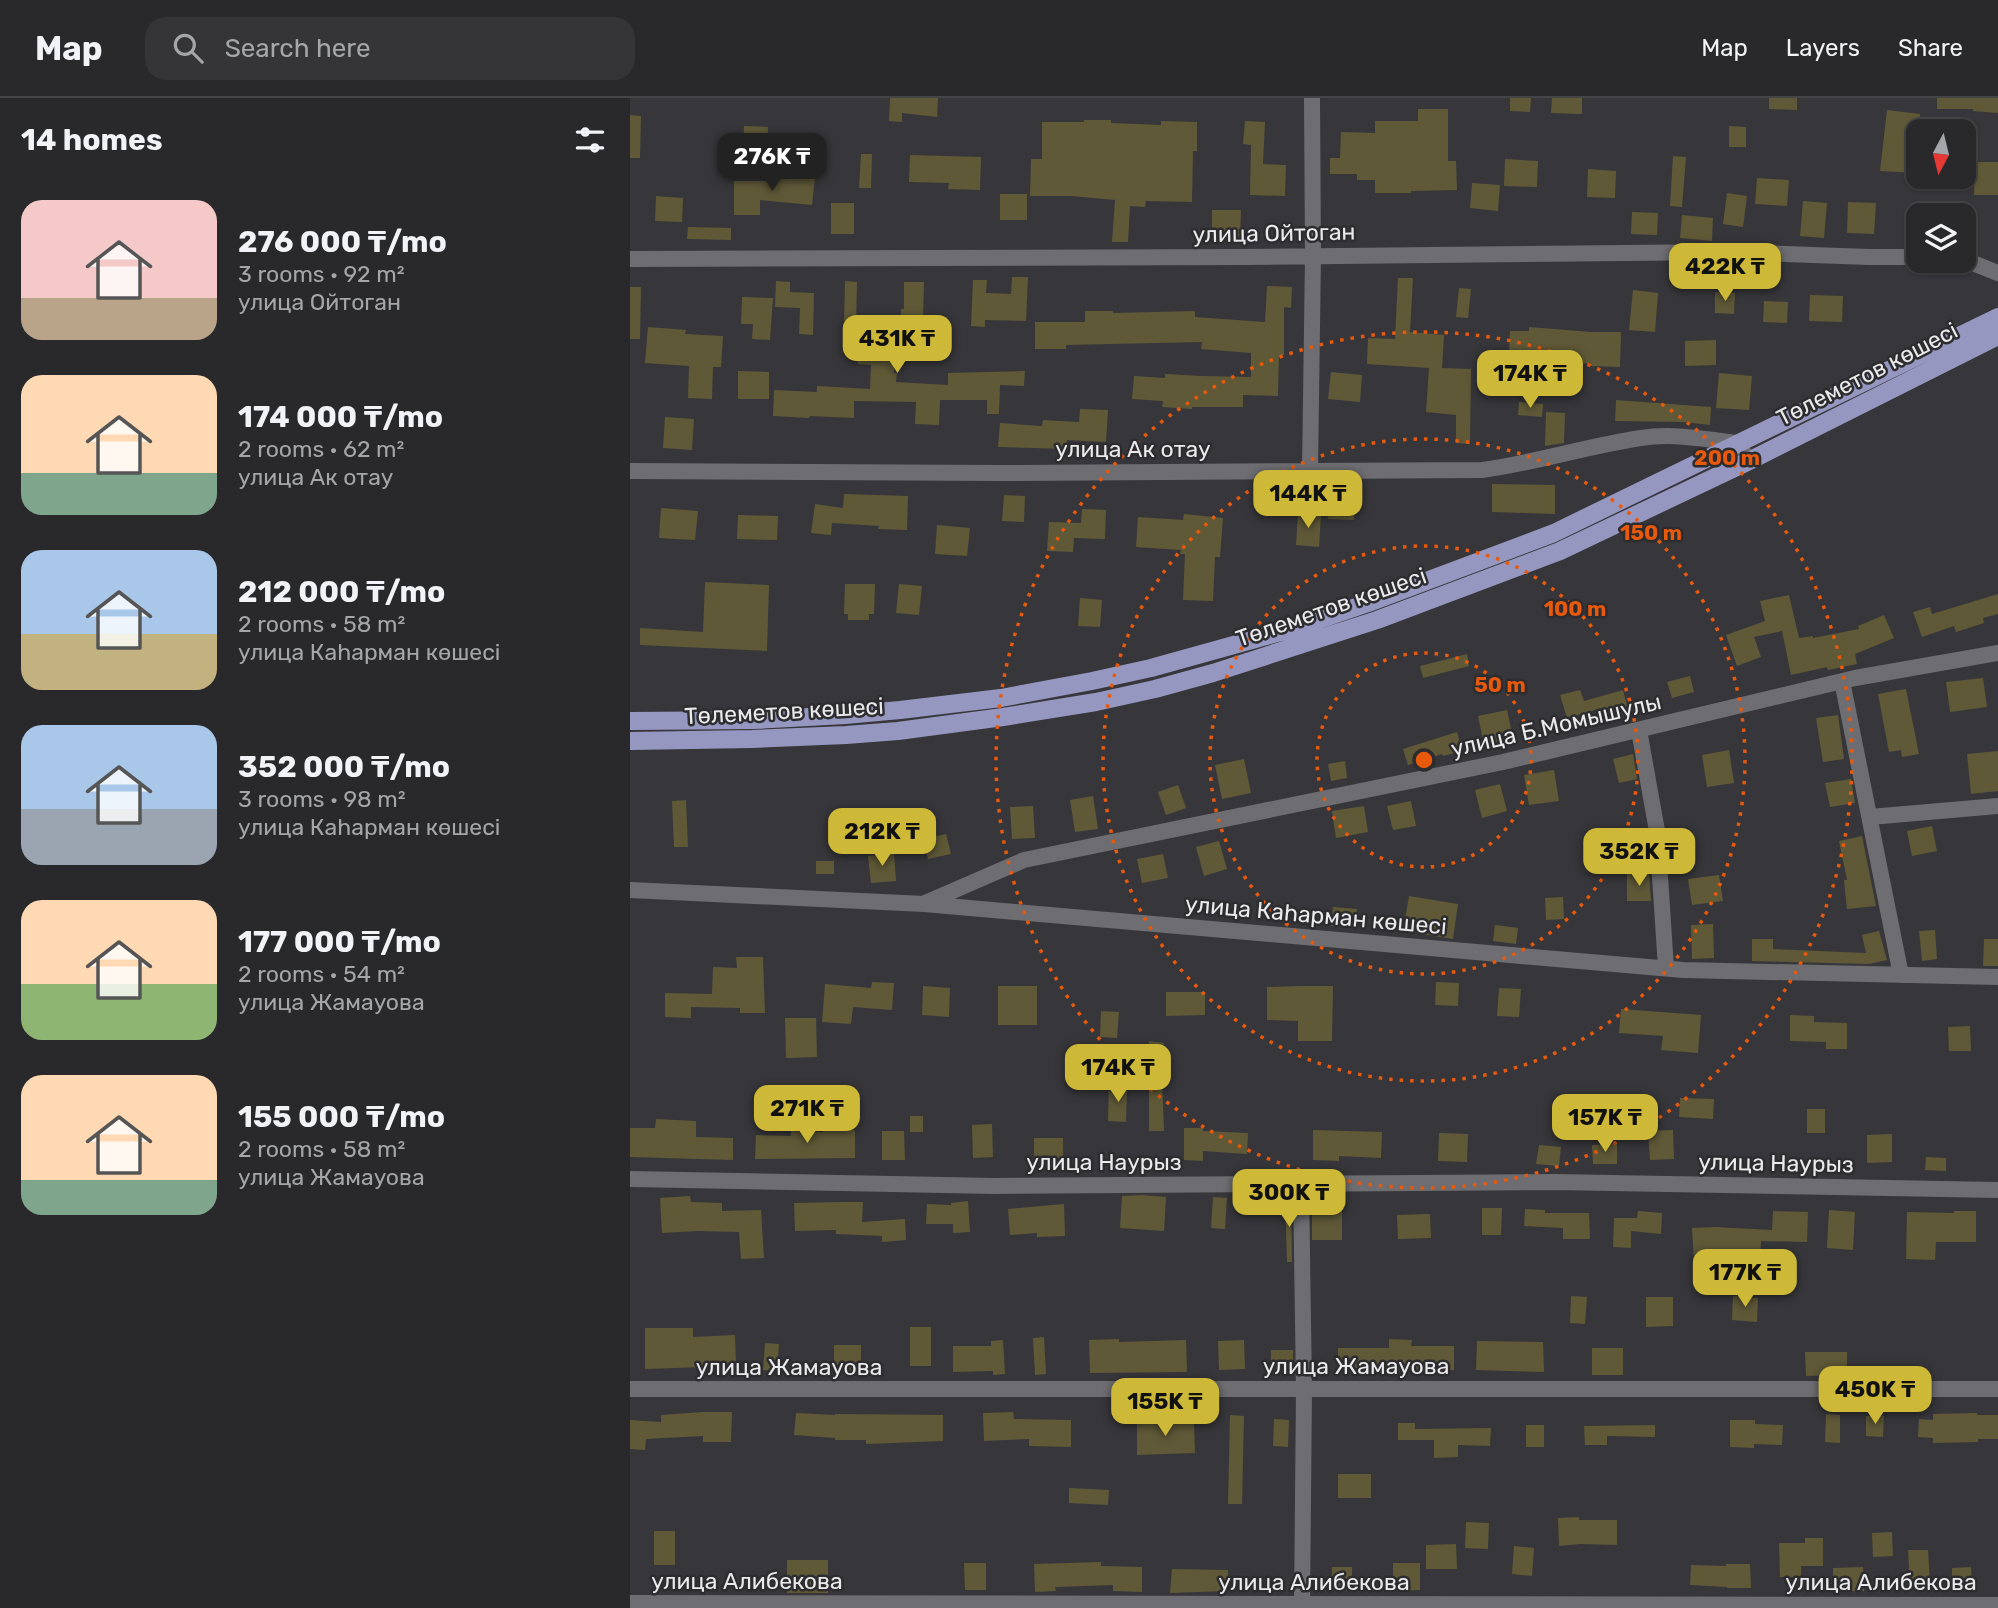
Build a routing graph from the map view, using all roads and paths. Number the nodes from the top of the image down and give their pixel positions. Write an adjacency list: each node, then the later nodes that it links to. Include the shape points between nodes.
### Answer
1 (1312, 98): 2 (street)
2 (1313, 255): 3 (street, улица Ойтоган); 4 (street, улица Ойтоган); 12 (street)
3 (1906, 257)
4 (630, 259)
5 (1976, 264): 6 (street)
6 (1998, 273)
7 (1998, 317): 9 (main road, Төлеметов көшесі)
8 (1998, 336): 10 (main road, Төлеметов көшесі)
9 (1737, 443): 10 (street); 12 (street, улица Ак отау, via 1695,437 1643,438 1482,470); 15 (main road, Төлеметов көшесі, via 1495,557 1295,628 1151,668 1001,698 900,710 753,720)
10 (1749, 461): 17 (main road, Төлеметов көшесі, via 1560,551 1377,620 1155,689 898,731)
11 (630, 471): 12 (street, улица Ак отау)
12 (1310, 471)
13 (1998, 653): 14 (street, улица Б.Момышулы)
14 (1842, 681): 16 (street, улица Б.Момышулы); 19 (street)
15 (630, 721)
16 (1639, 730): 21 (street, улица Б.Момышулы, via 1024,860); 22 (street, via 1657,831)
17 (630, 741)
18 (1998, 806): 19 (street)
19 (1870, 817): 23 (street)
20 (630, 890): 21 (street, улица Каһарман көшесі)
21 (924, 904): 22 (street, улица Каһарман көшесі)
22 (1666, 968): 23 (street, улица Каһарман көшесі)
23 (1901, 975): 24 (street, улица Каһарман көшесі)
24 (1998, 977)
25 (630, 1179): 26 (street, улица Наурыз, via 995,1186)
26 (1301, 1184): 27 (street, улица Наурыз, via 1555,1182); 29 (street)
27 (1998, 1190)
28 (630, 1389): 29 (street, улица Жамауова)
29 (1304, 1389): 30 (street, улица Жамауова); 33 (street)
30 (1998, 1389)
31 (630, 1604): 33 (street, улица Алибекова)
32 (1998, 1605): 33 (street, улица Алибекова)
33 (1302, 1606)

